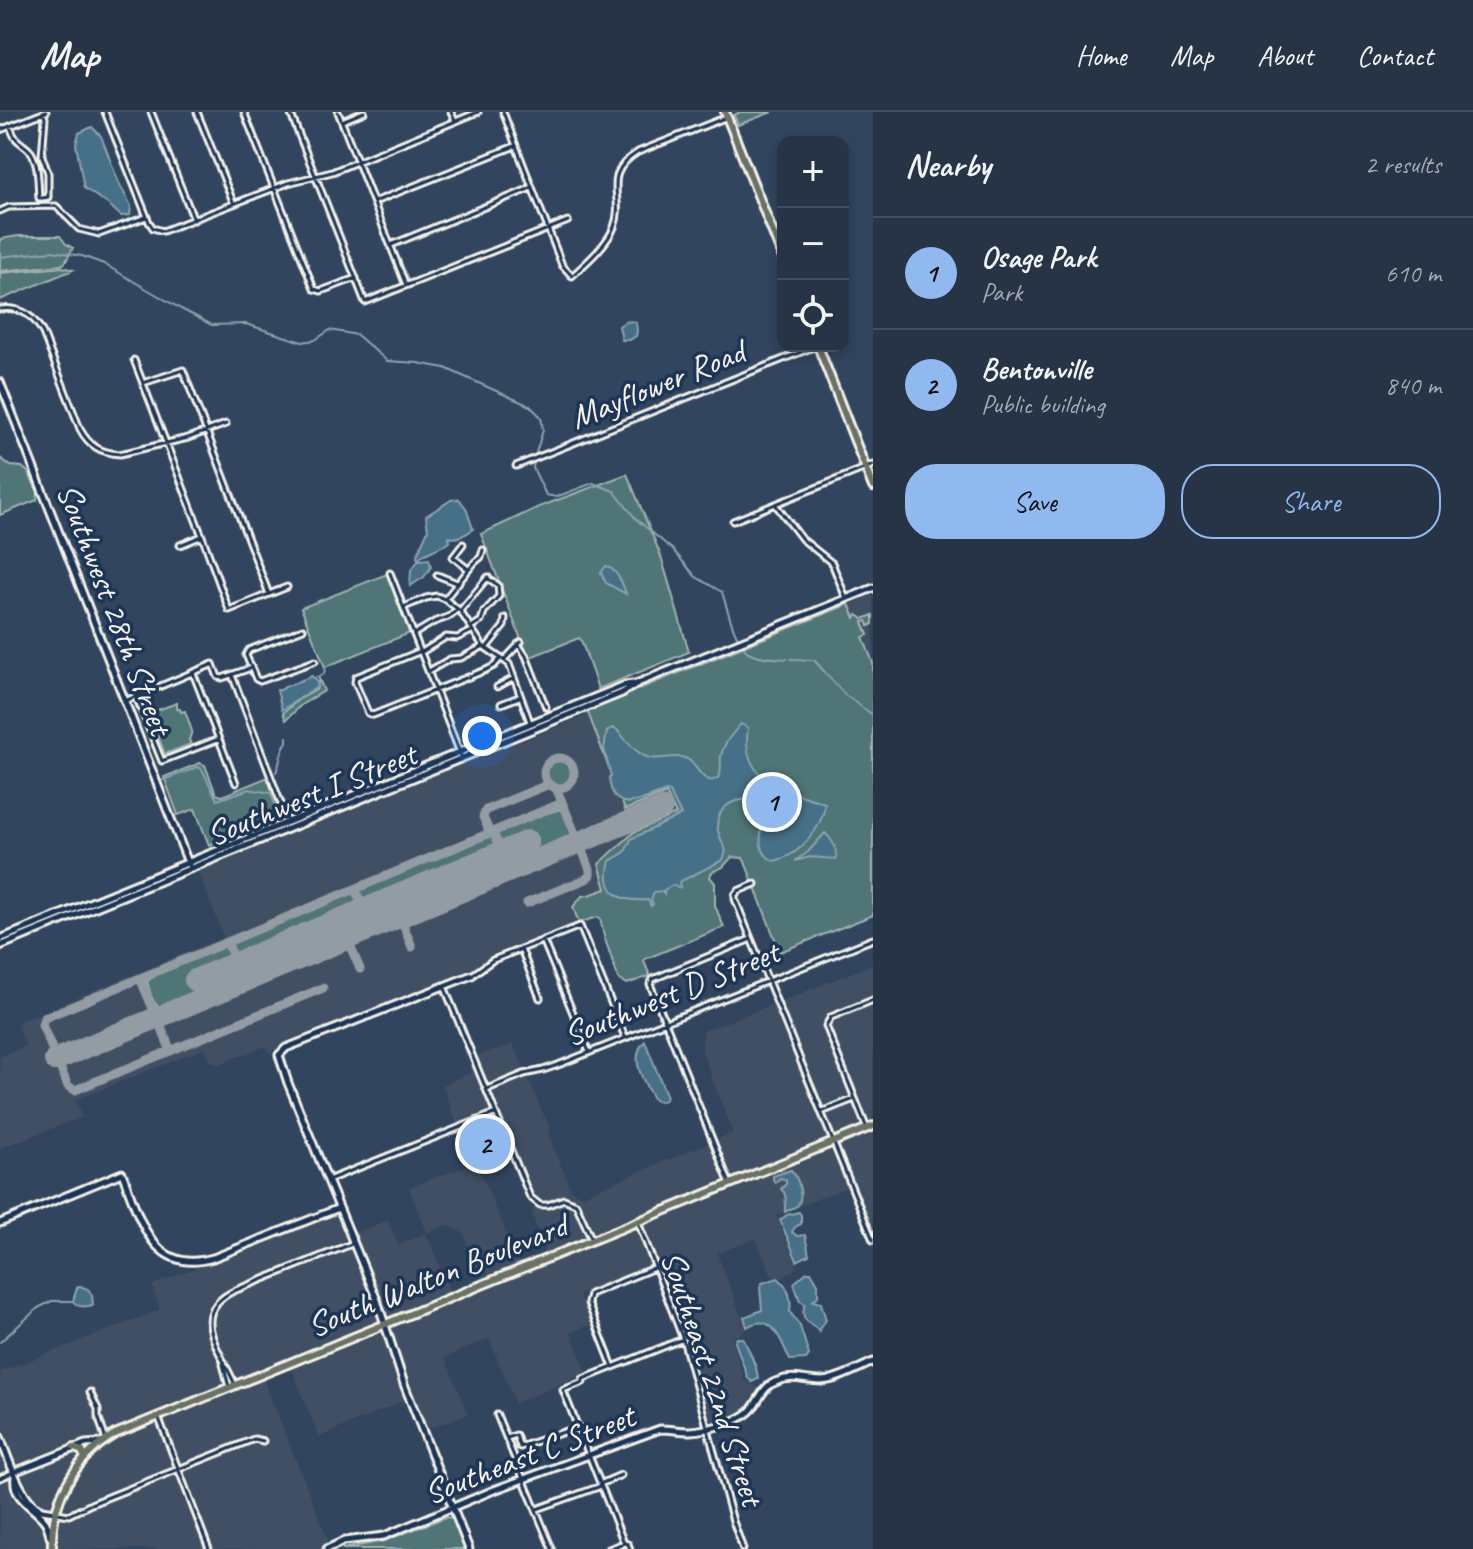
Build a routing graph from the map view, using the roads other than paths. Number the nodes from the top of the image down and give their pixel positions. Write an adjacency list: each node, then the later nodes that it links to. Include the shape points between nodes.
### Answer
1 (44, 112): 15 (street); 22 (street, via 42,156 48,197)
2 (105, 112): 27 (street)
3 (151, 112): 28 (street)
4 (197, 112): 24 (street)
5 (244, 112): 20 (street)
6 (290, 112): 19 (street)
7 (338, 112): 13 (street)
8 (364, 112): 13 (street)
9 (451, 112): 14 (street)
10 (478, 112): 14 (street)
11 (503, 112): 17 (street)
12 (726, 114): 30 (street, via 630,158 616,180 612,233 572,276); 31 (main road)
13 (342, 121): 18 (street)
14 (455, 121): 18 (street)
15 (10, 126): 16 (street); 22 (street, via 18,143 31,152)
16 (0, 130)
17 (516, 146): 21 (street); 23 (street)
18 (358, 162): 19 (street); 23 (street)
19 (316, 176): 20 (street); 33 (street)
20 (274, 188): 24 (street); 33 (street, via 314,289)
21 (532, 188): 30 (street); 32 (street)
22 (43, 198): 25 (street)
23 (374, 202): 32 (street)
24 (234, 204): 28 (street)
25 (43, 205): 26 (street); 27 (street, via 56,206 79,229 99,234)
26 (0, 211)
27 (147, 217): 28 (street, via 158,231)
28 (194, 220)
29 (568, 221): 30 (street)
30 (548, 229): 34 (street)
31 (777, 243)
32 (391, 245): 34 (street)
33 (356, 278): 34 (street, via 365,302)
34 (406, 285)
35 (0, 309): 43 (street, via 19,309 38,323 91,445 120,454)
36 (802, 352): 44 (street, Mayflower Road)
37 (820, 352): 45 (main road)
38 (134, 360): 40 (street)
39 (0, 382): 81 (street, Southwest 28th Street)
40 (143, 383): 42 (street, via 183,370); 43 (street)
41 (226, 424): 42 (street)
42 (207, 431): 43 (street); 59 (street)
43 (166, 444): 49 (street)
44 (516, 466)
45 (869, 466): 46 (main road); 47 (street)
46 (873, 487)
47 (775, 504): 48 (street); 61 (street, via 802,539 832,563)
48 (733, 521)
49 (202, 536): 51 (street); 59 (street, via 229,610)
50 (463, 544): 53 (street, via 453,557)
51 (180, 545)
52 (483, 550): 53 (street)
53 (468, 569): 56 (street)
54 (390, 573): 62 (street)
55 (437, 575): 56 (street)
56 (457, 583): 60 (street)
57 (287, 587): 59 (street)
58 (873, 588): 61 (street, Southwest I Street)
59 (269, 594)
60 (445, 599): 62 (street, via 426,598); 63 (street)
61 (846, 599): 84 (street, Southwest I Street)
62 (404, 607): 67 (street)
63 (459, 610): 66 (street); 66 (street, via 488,577 499,586 499,596); 67 (street)
64 (505, 618): 68 (street)
65 (303, 629): 72 (street, via 249,650)
66 (471, 629): 68 (street); 69 (street)
67 (414, 634): 69 (street)
68 (484, 647): 70 (street); 73 (street)
69 (421, 652): 73 (street); 78 (street, via 355,679 366,711 373,715)
70 (502, 659): 76 (street); 78 (street); 83 (street, via 520,643)
71 (315, 661): 72 (street, via 262,681)
72 (251, 668): 75 (street)
73 (429, 671): 78 (street)
74 (193, 673): 75 (street, via 213,664 218,677); 79 (street); 85 (street)
75 (232, 675): 88 (street)
76 (514, 678): 77 (street); 80 (street)
77 (497, 687)
78 (436, 690): 86 (street)
79 (136, 696): 81 (street); 85 (street, via 162,761)
80 (519, 697): 82 (street); 84 (street)
81 (125, 701): 89 (street, Southwest 28th Street)
82 (501, 704)
83 (546, 707)
84 (532, 727): 86 (street, Southwest I Street)
85 (219, 739): 87 (street)
86 (461, 756): 88 (street, Southwest I Street); 89 (street, Southwest I Street)
87 (236, 783)
88 (288, 822): 89 (street, Southwest I Street)
89 (189, 866): 91 (street, Southwest I Street); 95 (street, Southwest I Street)
90 (755, 884): 92 (street, via 735,895)
91 (0, 939)
92 (751, 939): 98 (street); 102 (street, via 653,979 650,984)
93 (873, 939): 98 (street, Southwest D Street)
94 (543, 940): 96 (street); 103 (street, via 580,926); 104 (street)
95 (0, 946)
96 (521, 949): 97 (street); 100 (street)
97 (472, 975): 99 (street)
98 (768, 980): 102 (street, Southwest D Street); 108 (street)
99 (444, 986): 105 (street); 111 (street, via 279,1055)
100 (540, 998)
101 (873, 1000): 106 (street, via 826,1024)
102 (666, 1021): 103 (street, Southwest D Street); 112 (street)
103 (625, 1037): 104 (street, Southwest D Street)
104 (589, 1052): 105 (street, Southwest D Street)
105 (487, 1089): 107 (street)
106 (854, 1099): 108 (street); 109 (street)
107 (496, 1113): 111 (street); 116 (street, via 530,1197 540,1205 564,1199 576,1204)
108 (820, 1113): 110 (street)
109 (870, 1127): 110 (main road, South Walton Boulevard)
110 (832, 1143): 112 (main road, South Walton Boulevard); 117 (street)
111 (328, 1180): 113 (street)
112 (730, 1184): 114 (main road, South Walton Boulevard)
113 (339, 1208): 115 (street, via 195,1262 169,1257 152,1243 122,1173); 118 (street)
114 (638, 1222): 116 (main road, South Walton Boulevard); 119 (street, Southeast 22nd Street)
115 (0, 1223)
116 (592, 1240): 120 (main road, South Walton Boulevard)
117 (873, 1240)
118 (354, 1243): 120 (street); 124 (street, via 219,1299 209,1323)
119 (654, 1268): 121 (street, Southeast 22nd Street); 123 (street, via 588,1298)
120 (385, 1323): 124 (main road, South Walton Boulevard); 143 (street)
121 (683, 1339): 123 (street); 129 (street, Southeast 22nd Street)
122 (873, 1362): 129 (street, Southeast C Street, via 830,1380 778,1381 761,1392 741,1418)
123 (613, 1367): 128 (street, via 563,1390)
124 (232, 1386): 127 (main road, South Walton Boulevard)
125 (90, 1392): 133 (street)
126 (497, 1415): 131 (street)
127 (158, 1416): 133 (main road, South Walton Boulevard); 137 (street)
128 (578, 1427): 131 (street, via 520,1447 516,1435); 135 (street)
129 (708, 1428): 135 (street, Southeast C Street, via 660,1429); 154 (street, Southeast 22nd Street)
130 (0, 1437): 138 (street)
131 (507, 1438): 141 (street)
132 (263, 1441): 137 (street, via 254,1439)
133 (104, 1442): 134 (street); 136 (main road, South Walton Boulevard)
134 (74, 1448): 136 (main road); 138 (street)
135 (589, 1456): 141 (street, Southeast C Street); 142 (street)
136 (85, 1458): 145 (main road, South Walton Boulevard)
137 (178, 1469): 145 (street, via 69,1515); 148 (street)
138 (15, 1474): 140 (street); 145 (street, via 33,1503); 147 (street, via 14,1485 44,1520)
139 (621, 1475): 142 (street)
140 (0, 1478)
141 (523, 1480): 143 (street, Southeast C Street); 144 (street)
142 (601, 1485): 144 (street); 146 (street)
143 (453, 1508): 149 (street, Southeast C Street, via 384,1536 344,1541); 150 (street)
144 (537, 1510): 151 (street)
145 (55, 1512): 147 (main road, South Walton Boulevard)
146 (624, 1543): 152 (street); 153 (street)
147 (52, 1547)
148 (209, 1549)
149 (327, 1549)
150 (469, 1549)
151 (552, 1549)
152 (609, 1549)
153 (630, 1549)
154 (743, 1549)

